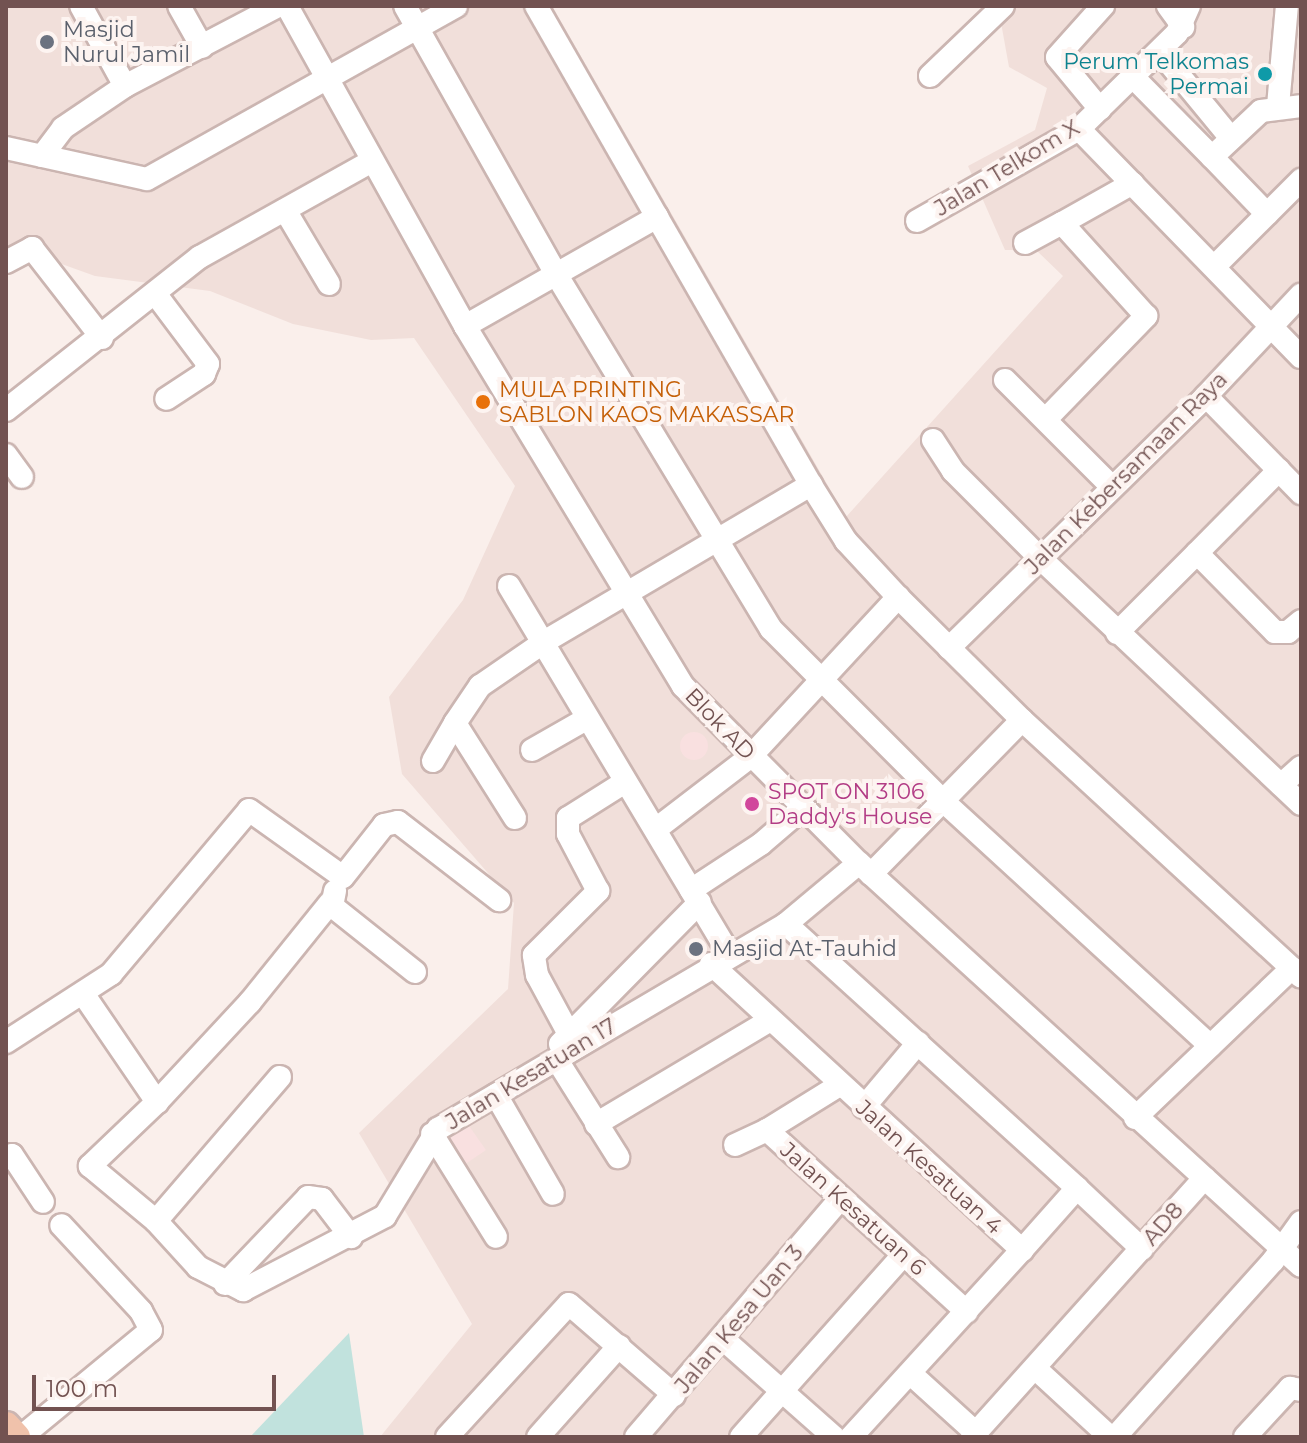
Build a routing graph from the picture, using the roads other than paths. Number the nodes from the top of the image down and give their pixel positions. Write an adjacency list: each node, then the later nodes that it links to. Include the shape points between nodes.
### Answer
1 (81, 6): 19 (street)
2 (179, 6): 14 (street)
3 (278, 6): 14 (street)
4 (287, 6): 17 (street, Blok AD)
5 (405, 6): 13 (street)
6 (456, 6): 13 (street)
7 (536, 6): 33 (street)
8 (1003, 6): 16 (street)
9 (1103, 6): 22 (street, via 1057,57)
10 (1168, 6): 12 (street)
11 (1287, 6): 20 (street)
12 (1186, 16): 15 (street, Jalan Telkom X)
13 (417, 28): 17 (street); 39 (street)
14 (202, 47): 19 (street)
15 (1160, 52): 18 (street, Jalan Telkom X); 24 (street)
16 (930, 76)
17 (328, 78): 26 (street, via 147,179); 28 (street, Blok AD)
18 (1134, 78): 22 (street, Jalan Telkom X); 27 (street)
19 (125, 86): 26 (street, via 63,128)
20 (1278, 106): 21 (street); 24 (street, via 1261,111)
21 (1301, 106)
22 (1100, 109): 23 (street, Jalan Telkom X)
23 (1079, 129): 30 (street); 34 (street, Jalan Telkom X)
24 (1231, 138): 27 (street)
25 (6, 148): 26 (street)
26 (42, 156)
27 (1212, 157): 32 (street)
28 (372, 161): 31 (street); 43 (street, Blok AD)
29 (1301, 180): 32 (street)
30 (1133, 183): 35 (street); 38 (street)
31 (285, 210): 40 (street); 42 (street, via 200,257)
32 (1267, 214): 38 (street)
33 (657, 217): 39 (street); 56 (street)
34 (917, 221)
35 (1062, 223): 36 (street); 51 (street, via 1146,316)
36 (1025, 243)
37 (6, 262): 45 (street, via 32,248)
38 (1215, 266): 44 (street)
39 (556, 274): 43 (street); 59 (street)
40 (329, 284)
41 (1301, 295): 44 (street, Jalan Kebersamaan Raya)
42 (157, 296): 45 (street); 49 (street, via 208,364 204,374)
43 (465, 326): 63 (street, Blok AD)
44 (1270, 327): 46 (street); 48 (street, Jalan Kebersamaan Raya)
45 (102, 338): 50 (street)
46 (1301, 357)
47 (1005, 380): 51 (street)
48 (1206, 396): 54 (street); 57 (street, Jalan Kebersamaan Raya)
49 (166, 399)
50 (6, 410)
51 (1046, 419): 57 (street)
52 (933, 440): 61 (street, via 953,471)
53 (6, 455): 55 (street)
54 (1279, 470): 58 (street); 60 (street)
55 (22, 477)
56 (811, 485): 59 (street); 64 (street, via 846,541)
57 (1112, 487): 61 (street, Jalan Kebersamaan Raya)
58 (1301, 493)
59 (714, 542): 63 (street); 69 (street, via 771,629)
60 (1197, 553): 65 (street, via 1275,632 1283,634); 66 (street)
61 (1040, 558): 66 (street); 68 (street, Jalan Kebersamaan Raya)
62 (509, 586): 67 (street, Jalan Kesatuan 4)
63 (626, 593): 67 (street); 74 (street, Blok AD, via 683,686)
64 (898, 597): 68 (street); 69 (street)
65 (1301, 621)
66 (1117, 633): 78 (street)
67 (544, 642): 70 (street, Jalan Kesatuan 4); 72 (street, via 486,679)
68 (949, 648): 71 (street)
69 (819, 678): 74 (street); 79 (street)
70 (588, 718): 73 (street); 77 (street, Jalan Kesatuan 4)
71 (1022, 720): 79 (street, Jalan Kesatuan 17); 92 (street)
72 (455, 723): 75 (street); 82 (street)
73 (532, 750)
74 (751, 756): 81 (street, Blok AD); 83 (street)
75 (433, 761)
76 (1301, 767): 78 (street)
77 (625, 782): 83 (street, Jalan Kesatuan 4); 95 (street, via 568,818 568,834 598,891 534,955 537,975)
78 (1281, 785): 80 (street)
79 (942, 800): 84 (street, Jalan Kesatuan 17); 98 (street)
80 (1301, 804)
81 (803, 808): 84 (street, Blok AD); 86 (street)
82 (515, 818)
83 (656, 829): 86 (street, Jalan Kesatuan 4)
84 (865, 868): 89 (street, Jalan Kesatuan 17); 105 (street, Blok AD)
85 (343, 877): 87 (street, via 392,820); 88 (street); 93 (street, via 249,810 138,947)
86 (695, 896): 90 (street, Jalan Kesatuan 4); 95 (street)
87 (499, 900)
88 (330, 903): 91 (street); 103 (street, via 250,1002)
89 (786, 924): 90 (street, Jalan Kesatuan 17); 97 (street)
90 (720, 959): 94 (street, Jalan Kesatuan 4); 99 (street, Jalan Kesatuan 17)
91 (415, 972)
92 (1296, 973): 98 (street)
93 (84, 995): 96 (street); 103 (street)
94 (769, 1021): 101 (street, Jalan Kesatuan 4); 106 (street)
95 (569, 1034): 99 (street)
96 (6, 1042)
97 (918, 1043): 104 (street); 113 (street)
98 (1210, 1046): 105 (street)
99 (550, 1063): 102 (street, Jalan Kesatuan 17); 106 (street)
100 (280, 1077): 117 (street)
101 (838, 1086): 104 (street, Jalan Kesatuan 4); 107 (street, Jalan Kesatuan 6)
102 (496, 1095): 108 (street, Jalan Kesatuan 17); 114 (street)
103 (157, 1102): 117 (street, via 89,1165)
104 (864, 1107): 123 (street, Jalan Kesatuan 4)
105 (1135, 1118): 112 (street, Blok AD)
106 (596, 1124): 111 (street)
107 (767, 1130): 109 (street); 115 (street, Jalan Kesatuan 6)
108 (432, 1134): 120 (street, Jalan Kesatuan 17, via 389,1210); 121 (street)
109 (735, 1145)
110 (6, 1157): 116 (street, via 12,1155)
111 (618, 1157)
112 (1204, 1178): 122 (street, AD8); 125 (street)
113 (1077, 1188): 122 (street); 123 (street, Jalan Kesatuan 4)
114 (553, 1194)
115 (840, 1199): 124 (street, Jalan Kesatuan 6); 128 (street, Jalan Kesa Uan 3)
116 (43, 1202)
117 (156, 1221): 126 (street, via 198,1267)
118 (1301, 1222): 125 (street)
119 (61, 1225): 137 (street, via 141,1311 151,1330)
120 (351, 1237): 126 (street, Jalan Kesatuan 17, via 248,1289); 126 (street, via 322,1199 308,1197)
121 (496, 1237)
122 (1142, 1249): 130 (street, AD8)
123 (1022, 1250): 127 (street)
124 (903, 1255): 127 (street, Jalan Kesatuan 6); 133 (street)
125 (1289, 1255): 144 (street)
126 (225, 1284)
127 (967, 1312): 131 (street)
128 (722, 1338): 133 (street); 134 (street, Jalan Kesa Uan 3)
129 (619, 1346): 134 (street); 138 (street, via 568,1304); 139 (street)
130 (1036, 1369): 136 (street, AD8); 144 (street)
131 (911, 1374): 136 (street); 143 (street)
132 (1301, 1390): 145 (street, via 1290,1388)
133 (784, 1392): 141 (street); 142 (street)
134 (674, 1395): 140 (street, Jalan Kesa Uan 3)
135 (6, 1426): 137 (main road)
136 (974, 1435)
137 (18, 1437)
138 (447, 1437)
139 (538, 1437)
140 (636, 1437)
141 (741, 1437)
142 (834, 1437)
143 (851, 1437)
144 (1113, 1437)
145 (1245, 1437)

